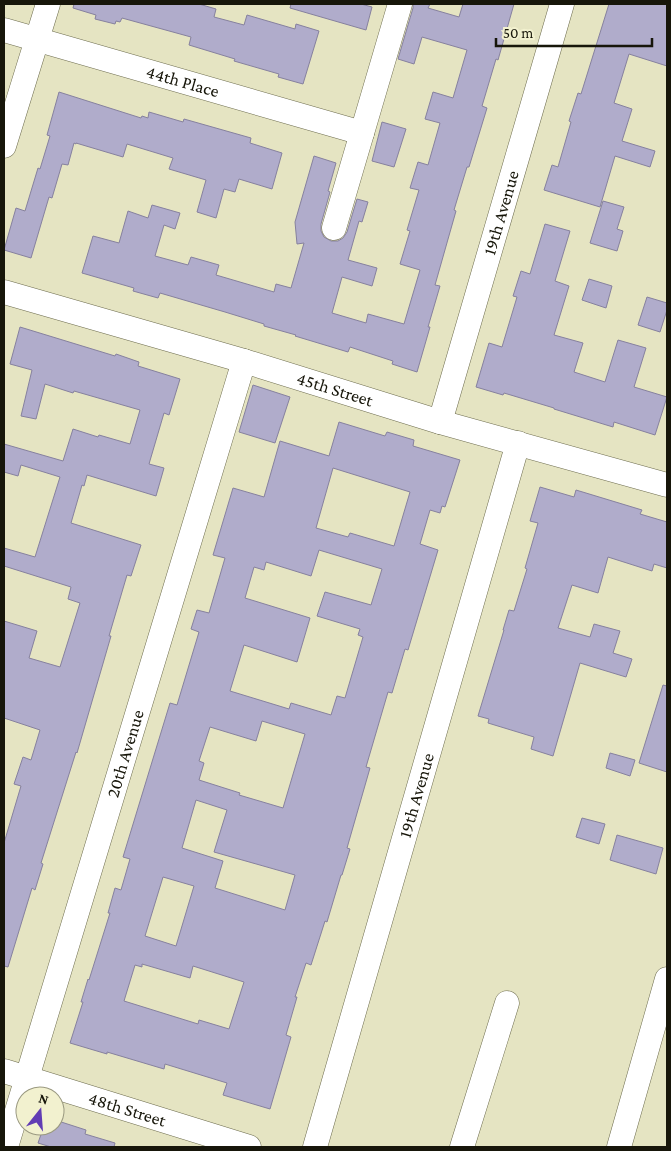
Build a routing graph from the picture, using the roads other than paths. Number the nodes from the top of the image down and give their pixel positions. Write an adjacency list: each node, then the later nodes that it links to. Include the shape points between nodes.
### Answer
1 (48, 4): 5 (street)
2 (400, 4): 6 (street)
3 (562, 4): 11 (street, 19th Avenue)
4 (4, 30): 5 (street, 44th Place)
5 (37, 40): 6 (street, 44th Place); 7 (street)
6 (362, 133): 8 (street)
7 (4, 146)
8 (334, 228)
9 (4, 292): 10 (street, 45th Street)
10 (244, 361): 11 (street, 45th Street); 17 (street, 20th Avenue)
11 (440, 422): 12 (street, 45th Street)
12 (518, 443): 13 (street, 45th Street); 20 (street, 19th Avenue)
13 (667, 486)
14 (667, 979): 22 (street)
15 (507, 1003): 21 (street)
16 (4, 1071): 17 (street, 48th Street)
17 (28, 1077): 18 (street, 20th Avenue); 19 (street, 48th Street)
18 (6, 1147)
19 (249, 1147)
20 (315, 1147)
21 (462, 1147)
22 (619, 1147)

